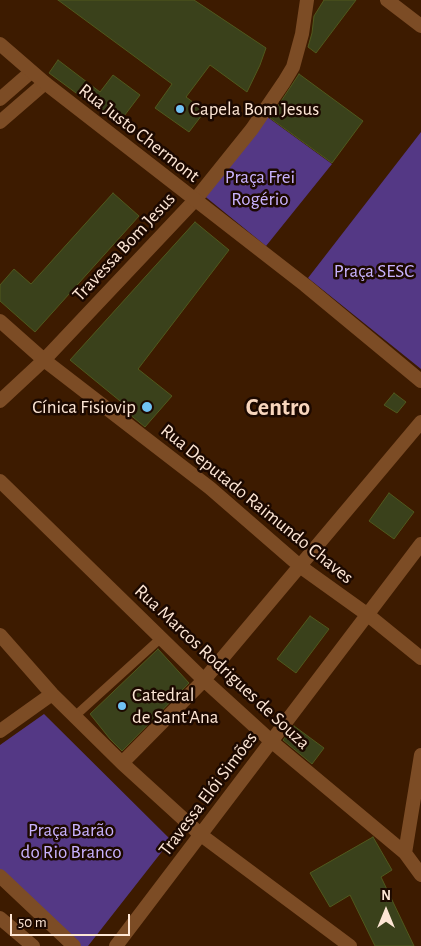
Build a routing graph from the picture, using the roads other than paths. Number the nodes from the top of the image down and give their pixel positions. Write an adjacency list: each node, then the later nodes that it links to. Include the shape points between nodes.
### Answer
1 (307, 0): 9 (street, Travessa Bom Jesus, via 300,42 289,74 252,129)
2 (388, 0): 3 (street)
3 (421, 26)
4 (0, 44): 5 (street, Rua Justo Chermont)
5 (32, 72): 6 (street, Rua Justo Chermont); 7 (street)
6 (45, 83): 8 (street); 9 (street, Rua Justo Chermont)
7 (0, 100)
8 (0, 122)
9 (195, 200): 11 (street, Travessa Bom Jesus); 12 (street, Rua Justo Chermont)
10 (0, 321): 11 (street, Rua Deputado Raimundo Chaves)
11 (44, 360): 13 (street, Travessa Bom Jesus); 17 (street, Rua Deputado Raimundo Chaves, via 210,488)
12 (421, 381)
13 (0, 401)
14 (421, 422): 17 (street)
15 (0, 481): 20 (street, Rua Marcos Rodrigues de Souza)
16 (421, 544): 18 (street, Travessa Elói Simões)
17 (301, 566): 18 (street, Rua Deputado Raimundo Chaves); 22 (street)
18 (368, 615): 21 (street, Rua Deputado Raimundo Chaves); 26 (street, Travessa Elói Simões)
19 (0, 635): 23 (street)
20 (161, 638): 22 (street, Rua Marcos Rodrigues de Souza); 24 (lane)
21 (421, 658)
22 (204, 680): 26 (street, Rua Marcos Rodrigues de Souza); 28 (street)
23 (52, 694): 24 (street); 25 (street)
24 (75, 716): 28 (street)
25 (0, 731)
26 (271, 741): 29 (street, Travessa Elói Simões); 30 (street, Rua Marcos Rodrigues de Souza)
27 (421, 755): 30 (street)
28 (122, 763): 29 (street)
29 (201, 835): 34 (street, Travessa Elói Simões); 37 (street)
30 (405, 853): 31 (street, Rua Marcos Rodrigues de Souza)
31 (421, 875)
32 (0, 876): 36 (street)
33 (0, 918): 35 (street)
34 (123, 944)
35 (33, 946)
36 (74, 946)
37 (350, 946)

